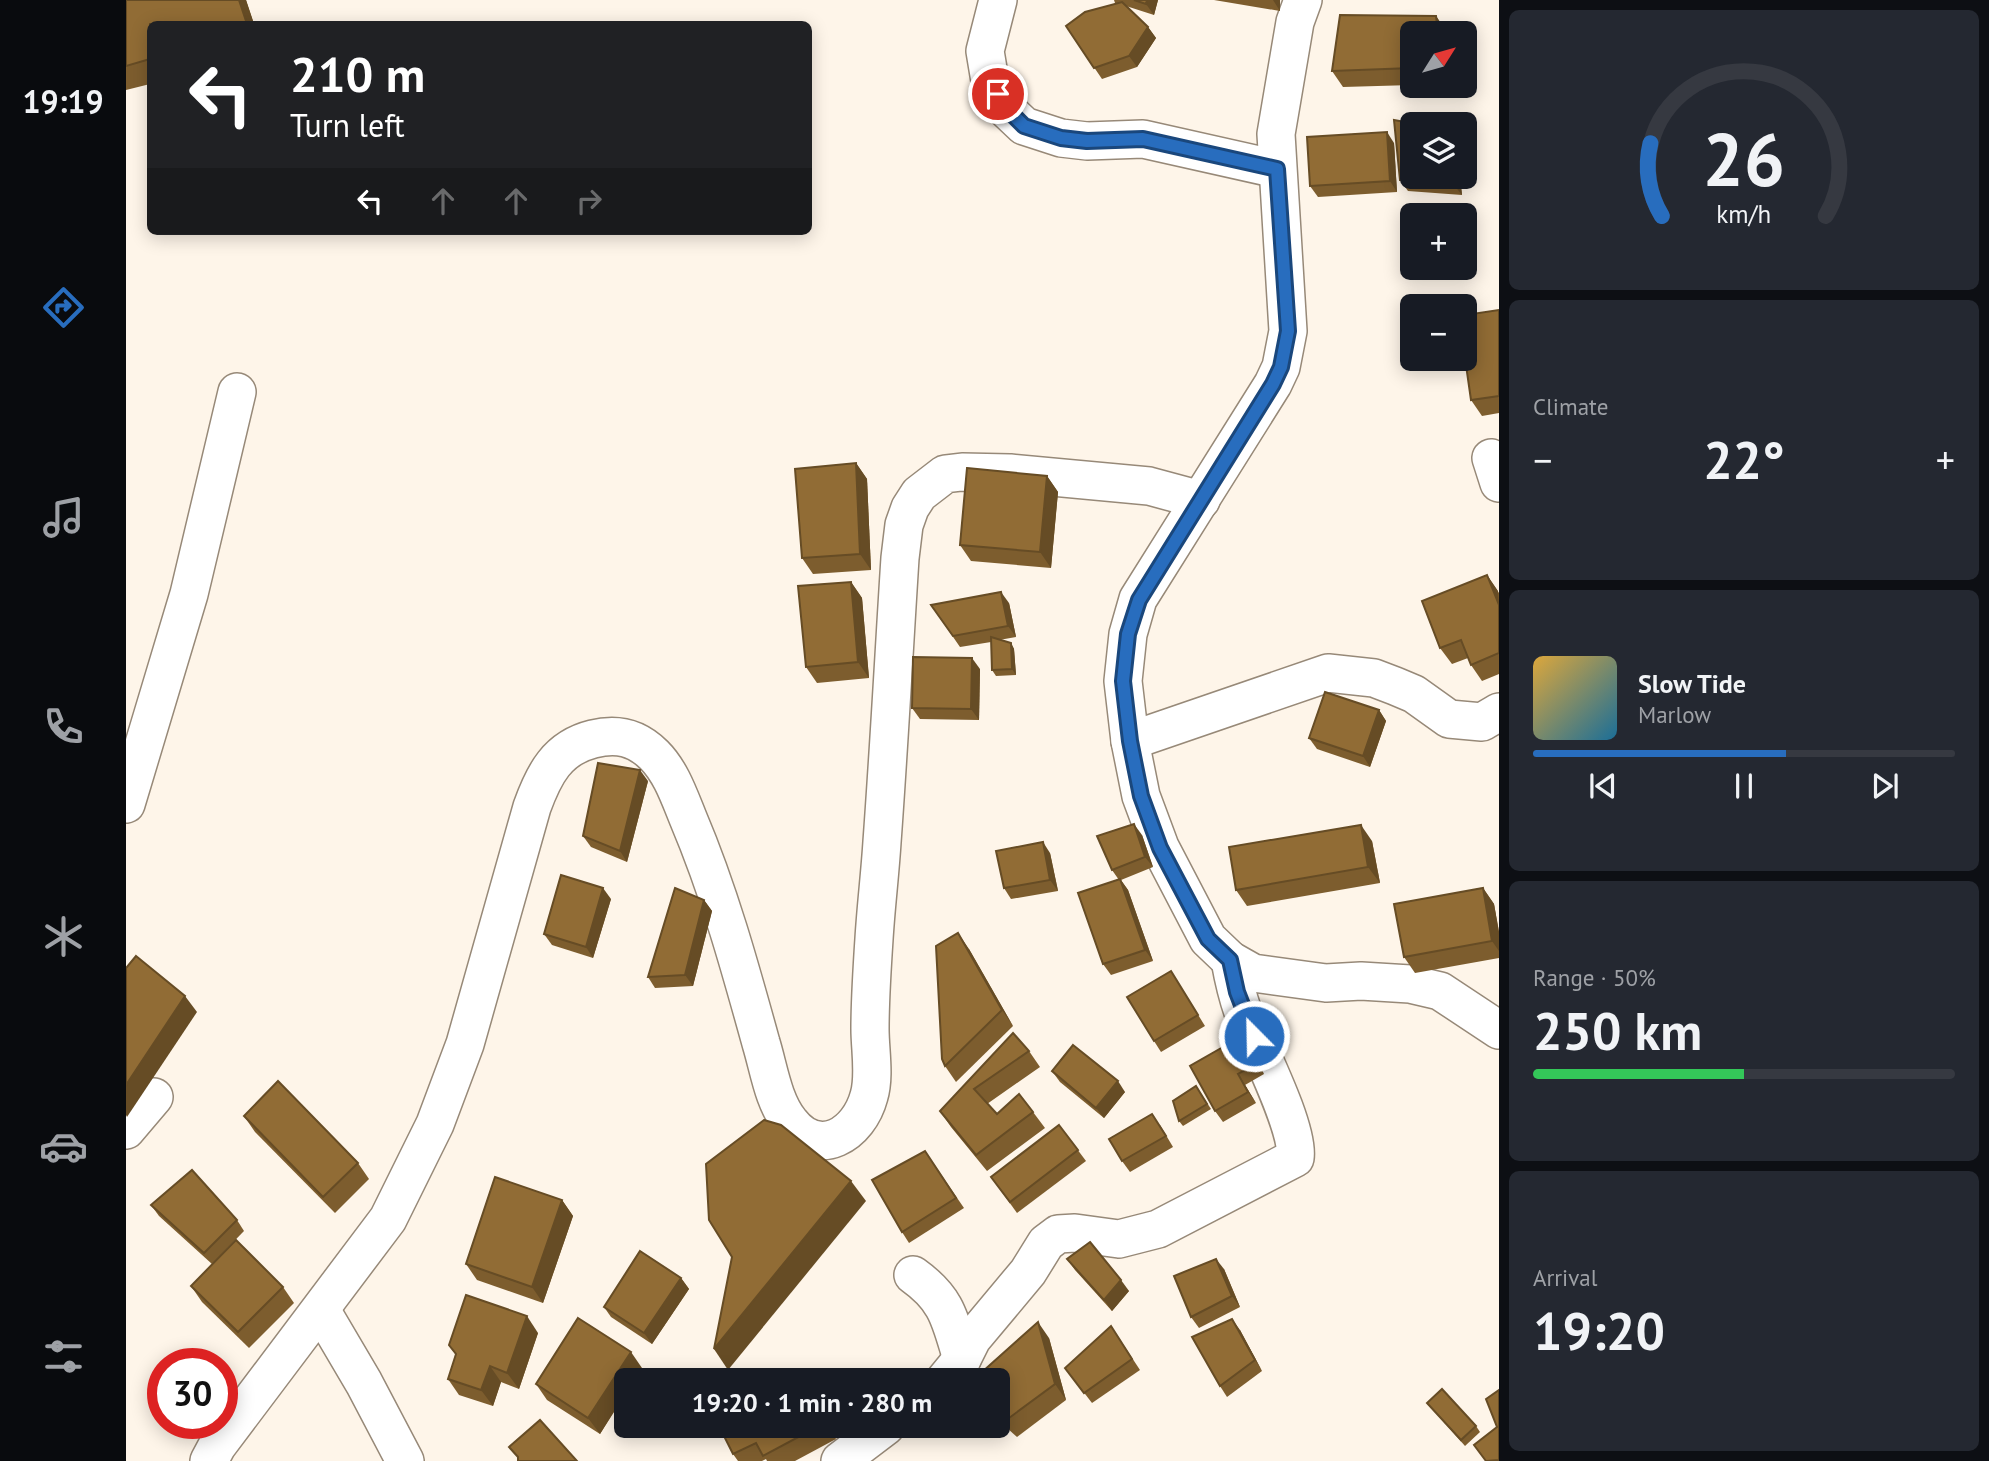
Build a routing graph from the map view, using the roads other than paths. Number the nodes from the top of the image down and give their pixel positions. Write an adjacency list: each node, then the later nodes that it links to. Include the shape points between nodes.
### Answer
1 (998, 0): 3 (street, via 985,51 990,81 1006,108 1024,126 1087,141 1143,139)
2 (1303, 0): 3 (street, via 1276,134)
3 (1277, 169): 5 (street, via 1288,331 1285,351 1273,384)
4 (237, 392): 8 (street, via 190,594)
5 (1200, 500): 7 (street, via 1139,600 1128,634 1123,681); 14 (street, via 1149,486 962,471 945,474 919,494 910,508 900,558 875,917 870,1093 853,1127 841,1137 828,1142 805,1137 777,1098 737,956 701,848 670,775 638,742 612,734 573,745 541,782 465,1044 435,1124 388,1219)
6 (1499, 712): 7 (street, via 1482,722 1448,719 1395,686 1374,678 1328,673)
7 (1130, 741): 9 (street, via 1141,796 1160,848 1208,939)
8 (126, 804)
9 (1230, 960): 10 (street, via 1253,973 1300,980 1410,984 1440,991); 16 (street, via 1244,1014 1295,1139 1295,1158 1137,1236 1058,1234 1046,1243)
10 (1499, 1030)
11 (153, 1097): 12 (street)
12 (126, 1130)
13 (913, 1275): 15 (street, via 945,1307)
14 (321, 1310): 18 (street); 19 (street)
15 (953, 1368)
16 (954, 1368)
17 (870, 1438): 20 (street)
18 (209, 1461)
19 (405, 1461)
20 (839, 1461)

